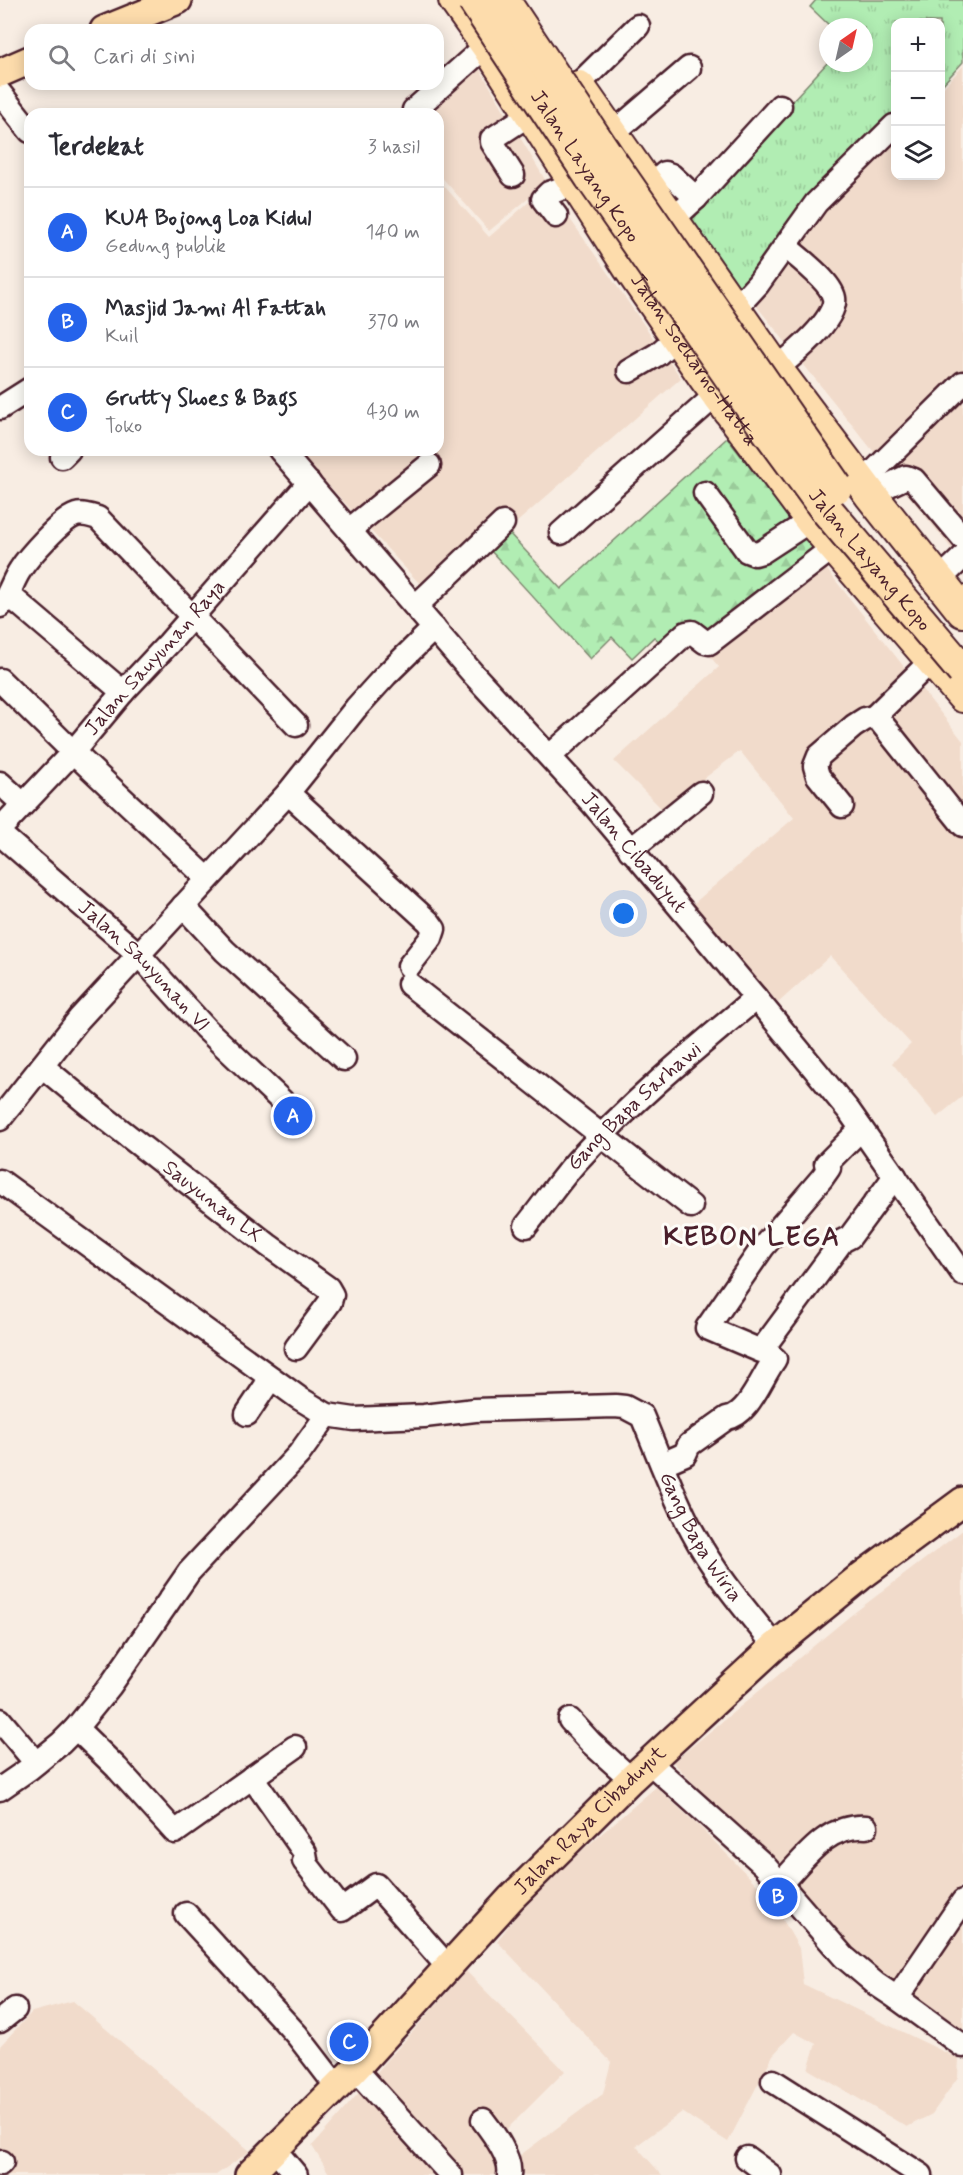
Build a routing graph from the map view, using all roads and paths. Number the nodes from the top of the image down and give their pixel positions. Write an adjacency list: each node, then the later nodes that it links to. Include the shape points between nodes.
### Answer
1 (178, 0): 6 (main road)
2 (454, 0): 8 (highway, Jalan Soekarno-Hatta)
3 (474, 0): 57 (highway, Jalan Layang Kopo, bridge, via 591,177 764,425 825,508)
4 (503, 0): 55 (highway, Jalan Layang Kopo, bridge, via 615,169 840,492)
5 (521, 0): 13 (highway)
6 (119, 24)
7 (638, 26): 13 (street)
8 (487, 45): 12 (street); 18 (highway, Jalan Soekarno-Hatta)
9 (24, 63): 11 (main road)
10 (688, 68): 20 (street)
11 (0, 73)
12 (444, 83)
13 (578, 85): 20 (highway)
14 (436, 90): 17 (street)
15 (0, 93): 19 (street)
16 (780, 106): 26 (street)
17 (416, 108)
18 (530, 114): 22 (highway, Jalan Soekarno-Hatta); 23 (street, via 492,139)
19 (24, 123)
20 (604, 124): 22 (highway, via 592,106 575,99 558,102 546,115); 25 (highway)
21 (891, 129): 29 (street, via 816,203)
22 (547, 141): 24 (highway, Jalan Soekarno-Hatta)
23 (513, 175)
24 (575, 184): 27 (street, via 543,199); 31 (highway, Jalan Soekarno-Hatta)
25 (648, 188): 26 (street, via 665,173); 28 (highway)
26 (696, 198): 28 (street)
27 (556, 216)
28 (672, 221): 30 (highway)
29 (786, 247): 30 (street); 32 (street, via 807,264 835,299 816,335)
30 (734, 310): 32 (highway)
31 (677, 337): 33 (street); 36 (highway, Jalan Soekarno-Hatta)
32 (776, 369): 41 (highway)
33 (629, 371)
34 (963, 383): 41 (street)
35 (24, 393): 37 (street)
36 (717, 394): 43 (highway, Jalan Soekarno-Hatta); 46 (street)
37 (0, 408)
38 (285, 456): 40 (street, Jalan Cibaduyut)
39 (429, 465): 45 (street)
40 (309, 483): 45 (street, Jalan Cibaduyut); 53 (street, Jalan Sauyunan Raya)
41 (872, 487): 47 (street, via 906,477 914,480); 50 (highway)
42 (705, 493): 43 (street, via 747,551 755,554)
43 (811, 520): 48 (highway, Jalan Soekarno-Hatta)
44 (503, 523): 52 (street)
45 (349, 530): 52 (street, Jalan Cibaduyut)
46 (561, 533)
47 (963, 538)
48 (834, 547): 56 (highway, Jalan Soekarno-Hatta); 64 (street, via 709,643 692,632 686,633)
49 (963, 557): 50 (street)
50 (953, 594)
51 (5, 601): 53 (street, via 28,560 67,520 85,514 98,518); 59 (street)
52 (416, 606): 54 (street, Jalan Cibaduyut)
53 (191, 616): 59 (street, Jalan Sauyunan Raya); 62 (street)
54 (434, 628): 64 (street, Jalan Cibaduyut); 66 (street, via 356,708)
55 (963, 644)
56 (932, 660): 60 (highway, Jalan Soekarno-Hatta); 61 (street)
57 (963, 670)
58 (0, 680): 63 (street)
59 (123, 692): 63 (street, Jalan Sauyunan Raya)
60 (963, 696)
61 (874, 717): 69 (street, via 854,726 819,756 815,766 818,776); 70 (street)
62 (296, 725)
63 (73, 752): 68 (street, Jalan Sauyunan Raya); 74 (street)
64 (550, 756): 73 (street, Jalan Cibaduyut)
65 (0, 783): 68 (street)
66 (288, 793): 74 (street); 83 (street, via 434,929 409,975)
67 (701, 794): 73 (street)
68 (23, 804): 71 (street, Jalan Sauyunan Raya)
69 (842, 806)
70 (963, 825)
71 (0, 829)
72 (0, 834): 76 (street, Jalan Sauyunan Vl)
73 (630, 850): 77 (street, Jalan Cibaduyut)
74 (207, 878): 75 (street)
75 (183, 906): 76 (street); 78 (street, via 225,951)
76 (138, 954): 79 (street); 80 (street, Jalan Sauyunan Vl, via 205,1028)
77 (756, 998): 82 (street, Jalan Cibaduyut); 83 (street, Gang Bapa Sarhawi, via 662,1077)
78 (344, 1059)
79 (42, 1066): 81 (street); 89 (street, Sauyunan LX, via 328,1288 330,1302)
80 (282, 1101)
81 (0, 1119)
82 (861, 1129): 84 (street, Jalan Cibaduyut); 90 (street, via 826,1164 829,1168 822,1178 763,1247 707,1328 748,1347)
83 (600, 1136): 86 (street); 87 (street, Gang Bapa Sarhawi)
84 (895, 1176): 88 (street, Jalan Cibaduyut); 90 (street)
85 (0, 1180): 91 (street)
86 (691, 1206)
87 (526, 1226)
88 (963, 1274)
89 (296, 1348)
90 (763, 1349): 94 (street, via 775,1359 746,1407 689,1445 685,1454)
91 (271, 1377): 92 (street); 93 (street)
92 (247, 1414)
93 (327, 1415): 94 (street, Gang Bapa Wiria, via 354,1419 475,1410 625,1407 642,1416); 99 (street, via 299,1454 189,1572 116,1678)
94 (662, 1464): 96 (street, Gang Bapa Wiria, via 692,1531 722,1580)
95 (963, 1501): 96 (main road, Jalan Raya Cibaduyut, via 860,1577)
96 (776, 1646): 102 (main road, Jalan Raya Cibaduyut)
97 (0, 1720): 101 (street)
98 (570, 1720): 102 (street, via 591,1743)
99 (76, 1728): 101 (street); 103 (street, via 175,1832)
100 (295, 1747): 103 (street)
101 (36, 1763): 104 (street)
102 (640, 1771): 106 (street, via 712,1817); 109 (main road, Jalan Raya Cibaduyut, via 511,1898)
103 (252, 1777): 109 (street, via 305,1854 304,1861 342,1910 376,1885)
104 (0, 1789)
105 (866, 1827): 106 (street, via 855,1826 829,1836)
106 (781, 1883): 110 (street, via 844,1957)
107 (963, 1901): 110 (street)
108 (186, 1914): 112 (street, via 297,2035)
109 (448, 1967): 112 (main road, Jalan Raya Cibaduyut)
110 (897, 1998): 111 (street)
111 (963, 2046)
112 (346, 2078): 115 (main road, Jalan Raya Cibaduyut); 119 (street)
113 (773, 2081): 122 (street)
114 (483, 2120): 120 (street, via 511,2167)
115 (275, 2151): 117 (main road, Jalan Raya Cibaduyut); 118 (street)
116 (747, 2158): 121 (street)
117 (249, 2175)
118 (296, 2175)
119 (452, 2175)
120 (509, 2175)
121 (770, 2175)
122 (921, 2175)

